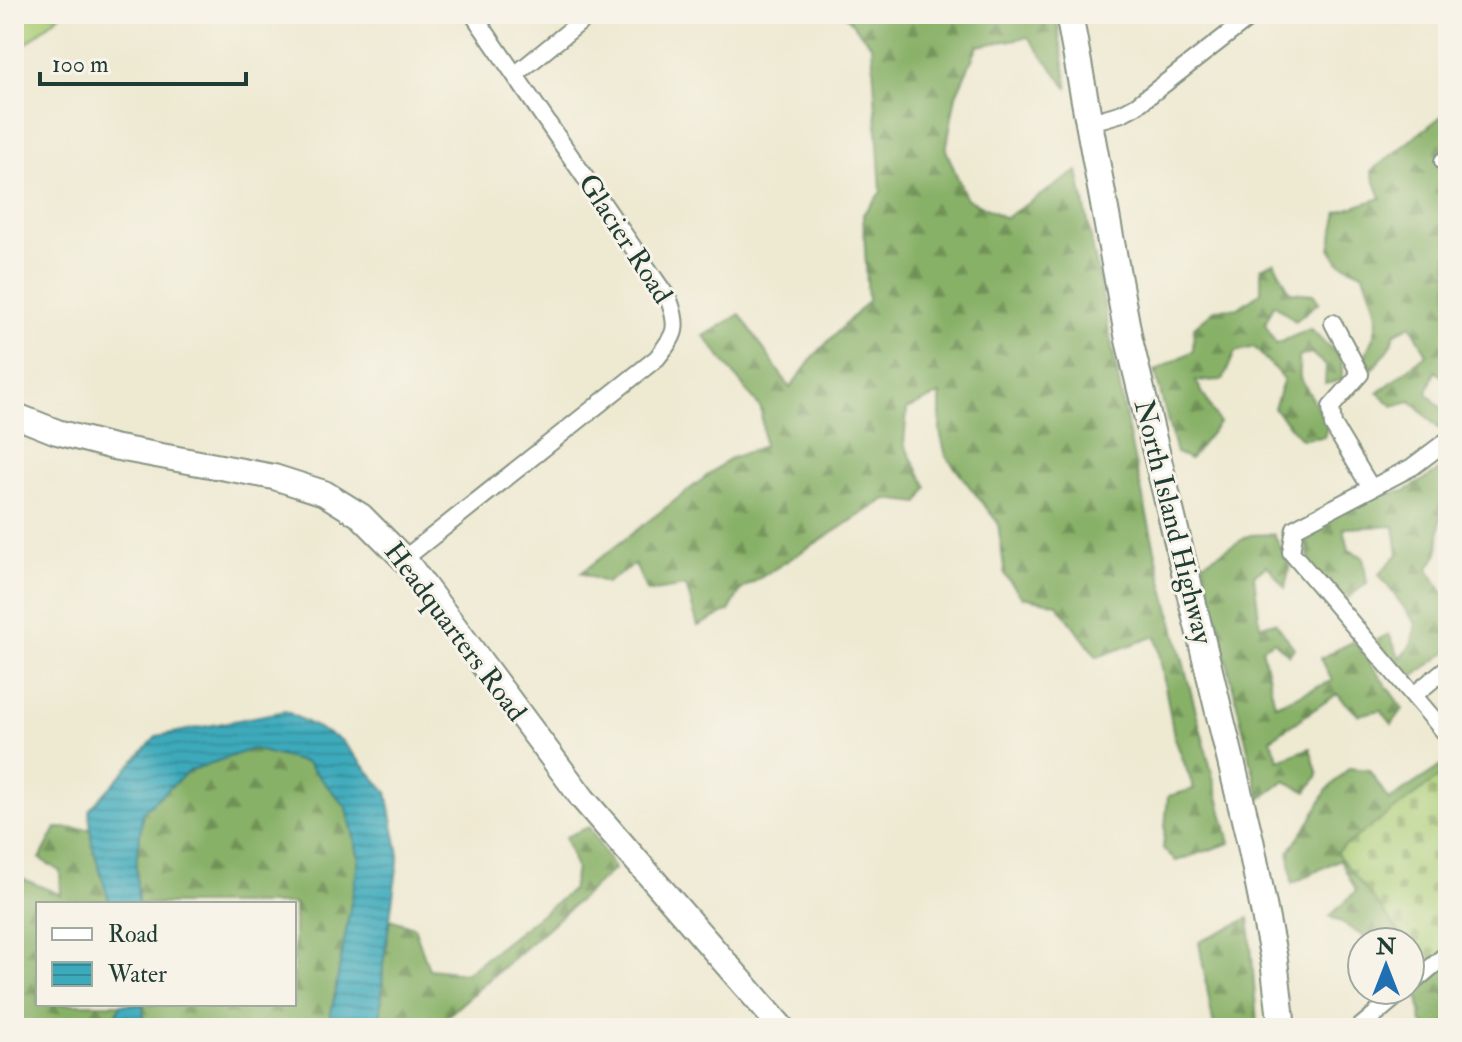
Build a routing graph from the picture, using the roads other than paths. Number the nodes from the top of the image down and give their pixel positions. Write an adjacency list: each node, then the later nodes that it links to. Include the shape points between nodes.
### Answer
1 (473, 14): 5 (street, Glacier Road)
2 (590, 14): 5 (street)
3 (1069, 14): 6 (main road, North Island Highway)
4 (1254, 14): 6 (street, via 1137,105)
5 (515, 75): 11 (street, Glacier Road, via 669,300 676,320 671,339 657,358)
6 (1088, 123): 17 (main road, North Island Highway, via 1129,340 1250,840)
7 (1333, 323): 10 (street, via 1360,374 1331,407 1333,425)
8 (14, 415): 11 (main road, Headquarters Road, via 113,447 274,477 324,493 361,516)
9 (1448, 440): 10 (street)
10 (1371, 488): 13 (street, via 1295,528 1291,552)
11 (404, 559): 19 (main road, Headquarters Road, via 583,799)
12 (1448, 667): 13 (street)
13 (1414, 695): 14 (street)
14 (1448, 736)
15 (1448, 953): 16 (street)
16 (1426, 972)
17 (1279, 992): 20 (main road, North Island Highway); 21 (main road)
18 (1385, 1006): 22 (street)
19 (782, 1028)
20 (1282, 1028)
21 (1299, 1028)
22 (1359, 1028)

